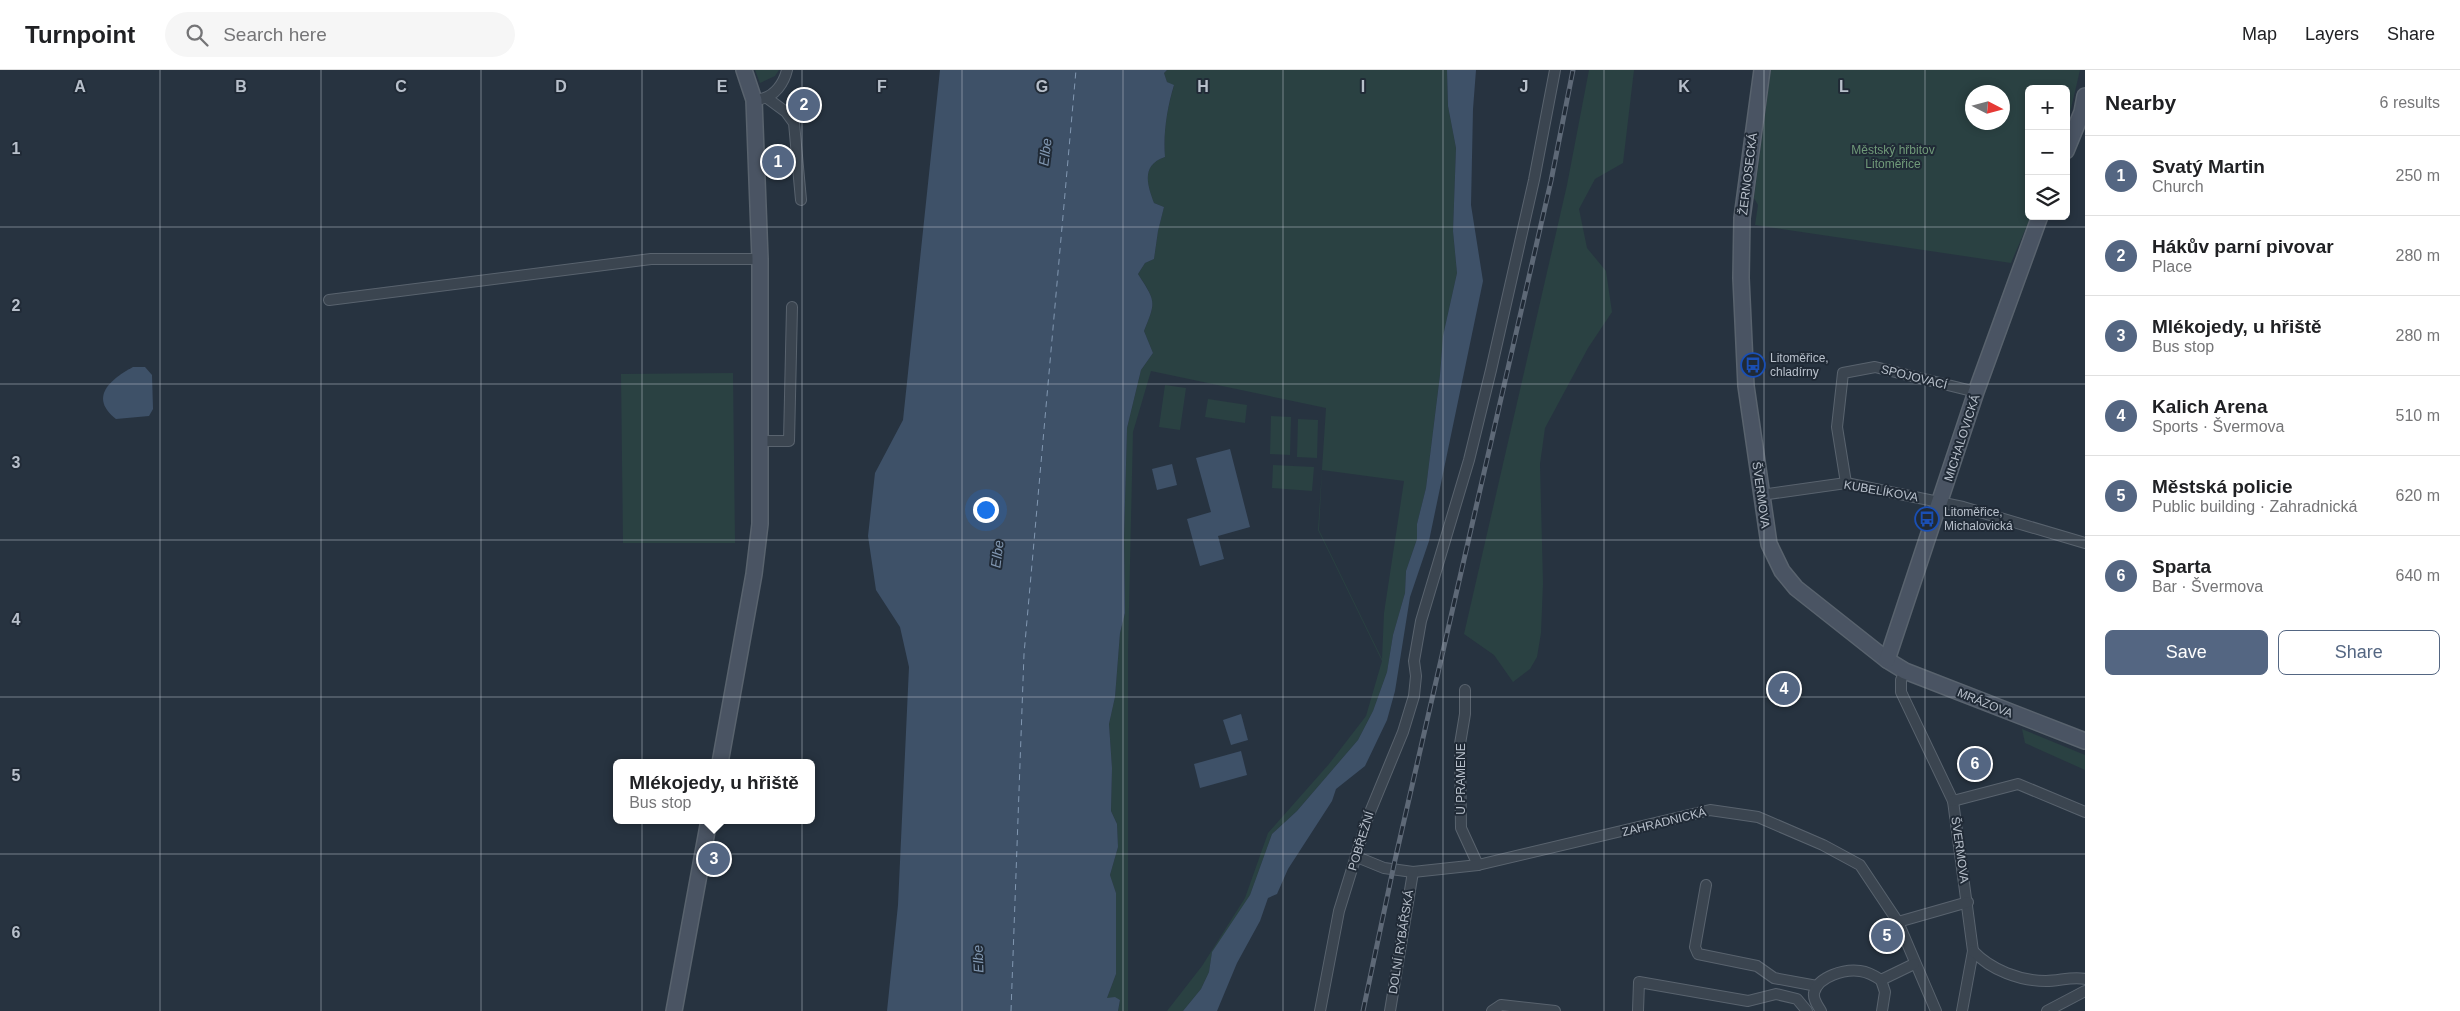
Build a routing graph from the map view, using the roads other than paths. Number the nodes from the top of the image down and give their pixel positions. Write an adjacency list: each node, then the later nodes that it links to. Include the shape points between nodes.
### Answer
1 (744, 70): 6 (street)
2 (787, 70): 6 (street, via 784,83)
3 (1555, 70): 28 (street, POBŘEŽNÍ, via 1491,370 1469,460 1421,621 1414,661 1414,696 1403,732 1376,795)
4 (1762, 70): 11 (street, ŽERNOSECKÁ, via 1742,218)
5 (2085, 96): 7 (street)
6 (760, 99): 8 (street, via 786,112 794,123); 10 (street)
7 (2070, 141)
8 (801, 200)
9 (2039, 220): 14 (street, MICHALOVICKÁ)
10 (760, 259): 12 (street, via 651,259); 15 (street)
11 (1741, 278): 17 (street, ŠVERMOVA, via 1746,386)
12 (328, 300)
13 (792, 307): 15 (street, via 789,441)
14 (1976, 392): 16 (street, SPOJOVACÍ, via 1875,367 1842,374 1837,427); 18 (street, MICHALOVICKÁ)
15 (762, 441): 24 (street, via 760,524 754,574)
16 (1846, 483): 17 (street, KUBELÍKOVA); 18 (street, KUBELÍKOVA)
17 (1761, 495): 20 (street, ŠVERMOVA, via 1769,544 1782,571 1811,601)
18 (1941, 502): 19 (street, KUBELÍKOVA); 20 (street, MICHALOVICKÁ)
19 (2085, 543)
20 (1887, 660): 21 (street, MRÁZOVA)
21 (1905, 671): 23 (street, MRÁZOVA); 25 (street, ŠVERMOVA, via 1901,692)
22 (1465, 690): 29 (street, U PRAMENE, via 1460,744 1461,828)
23 (2085, 741)
24 (721, 759)
25 (1953, 800): 26 (street, via 2018,784); 32 (street, ŠVERMOVA)
26 (2085, 812)
27 (708, 824): 42 (street)
28 (1357, 857): 30 (street, ZAHRADNICKÁ, via 1384,868); 43 (street, POBŘEŽNÍ, via 1339,911)
29 (1478, 865): 30 (street, ZAHRADNICKÁ); 33 (street, ZAHRADNICKÁ, via 1710,810 1758,817 1860,865)
30 (1413, 872): 44 (street, DOLNÍ RYBÁŘSKÁ)
31 (1706, 885): 38 (street, via 1695,946 1698,954 1757,966 1774,978)
32 (1968, 902): 33 (street); 34 (street, ŠVERMOVA)
33 (1898, 922): 35 (street, ZAHRADNICKÁ)
34 (1973, 951): 36 (street, via 1984,962 2005,973 2045,981); 52 (street, ŠVERMOVA)
35 (1914, 964): 37 (street); 51 (street, ZAHRADNICKÁ)
36 (2085, 979)
37 (1881, 980): 38 (street, via 1866,972 1850,970 1840,971); 50 (street, via 1885,992)
38 (1817, 986): 49 (street, via 1814,994)
39 (2085, 991): 53 (street)
40 (1754, 1000): 46 (street, via 1640,982); 47 (street); 48 (street, via 1776,994 1797,999)
41 (1496, 1008): 45 (street)
42 (674, 1011)
43 (1320, 1011)
44 (1390, 1011)
45 (1555, 1011)
46 (1638, 1011)
47 (1757, 1011)
48 (1807, 1011)
49 (1821, 1011)
50 (1882, 1011)
51 (1936, 1011)
52 (1962, 1011)
53 (2047, 1011)

